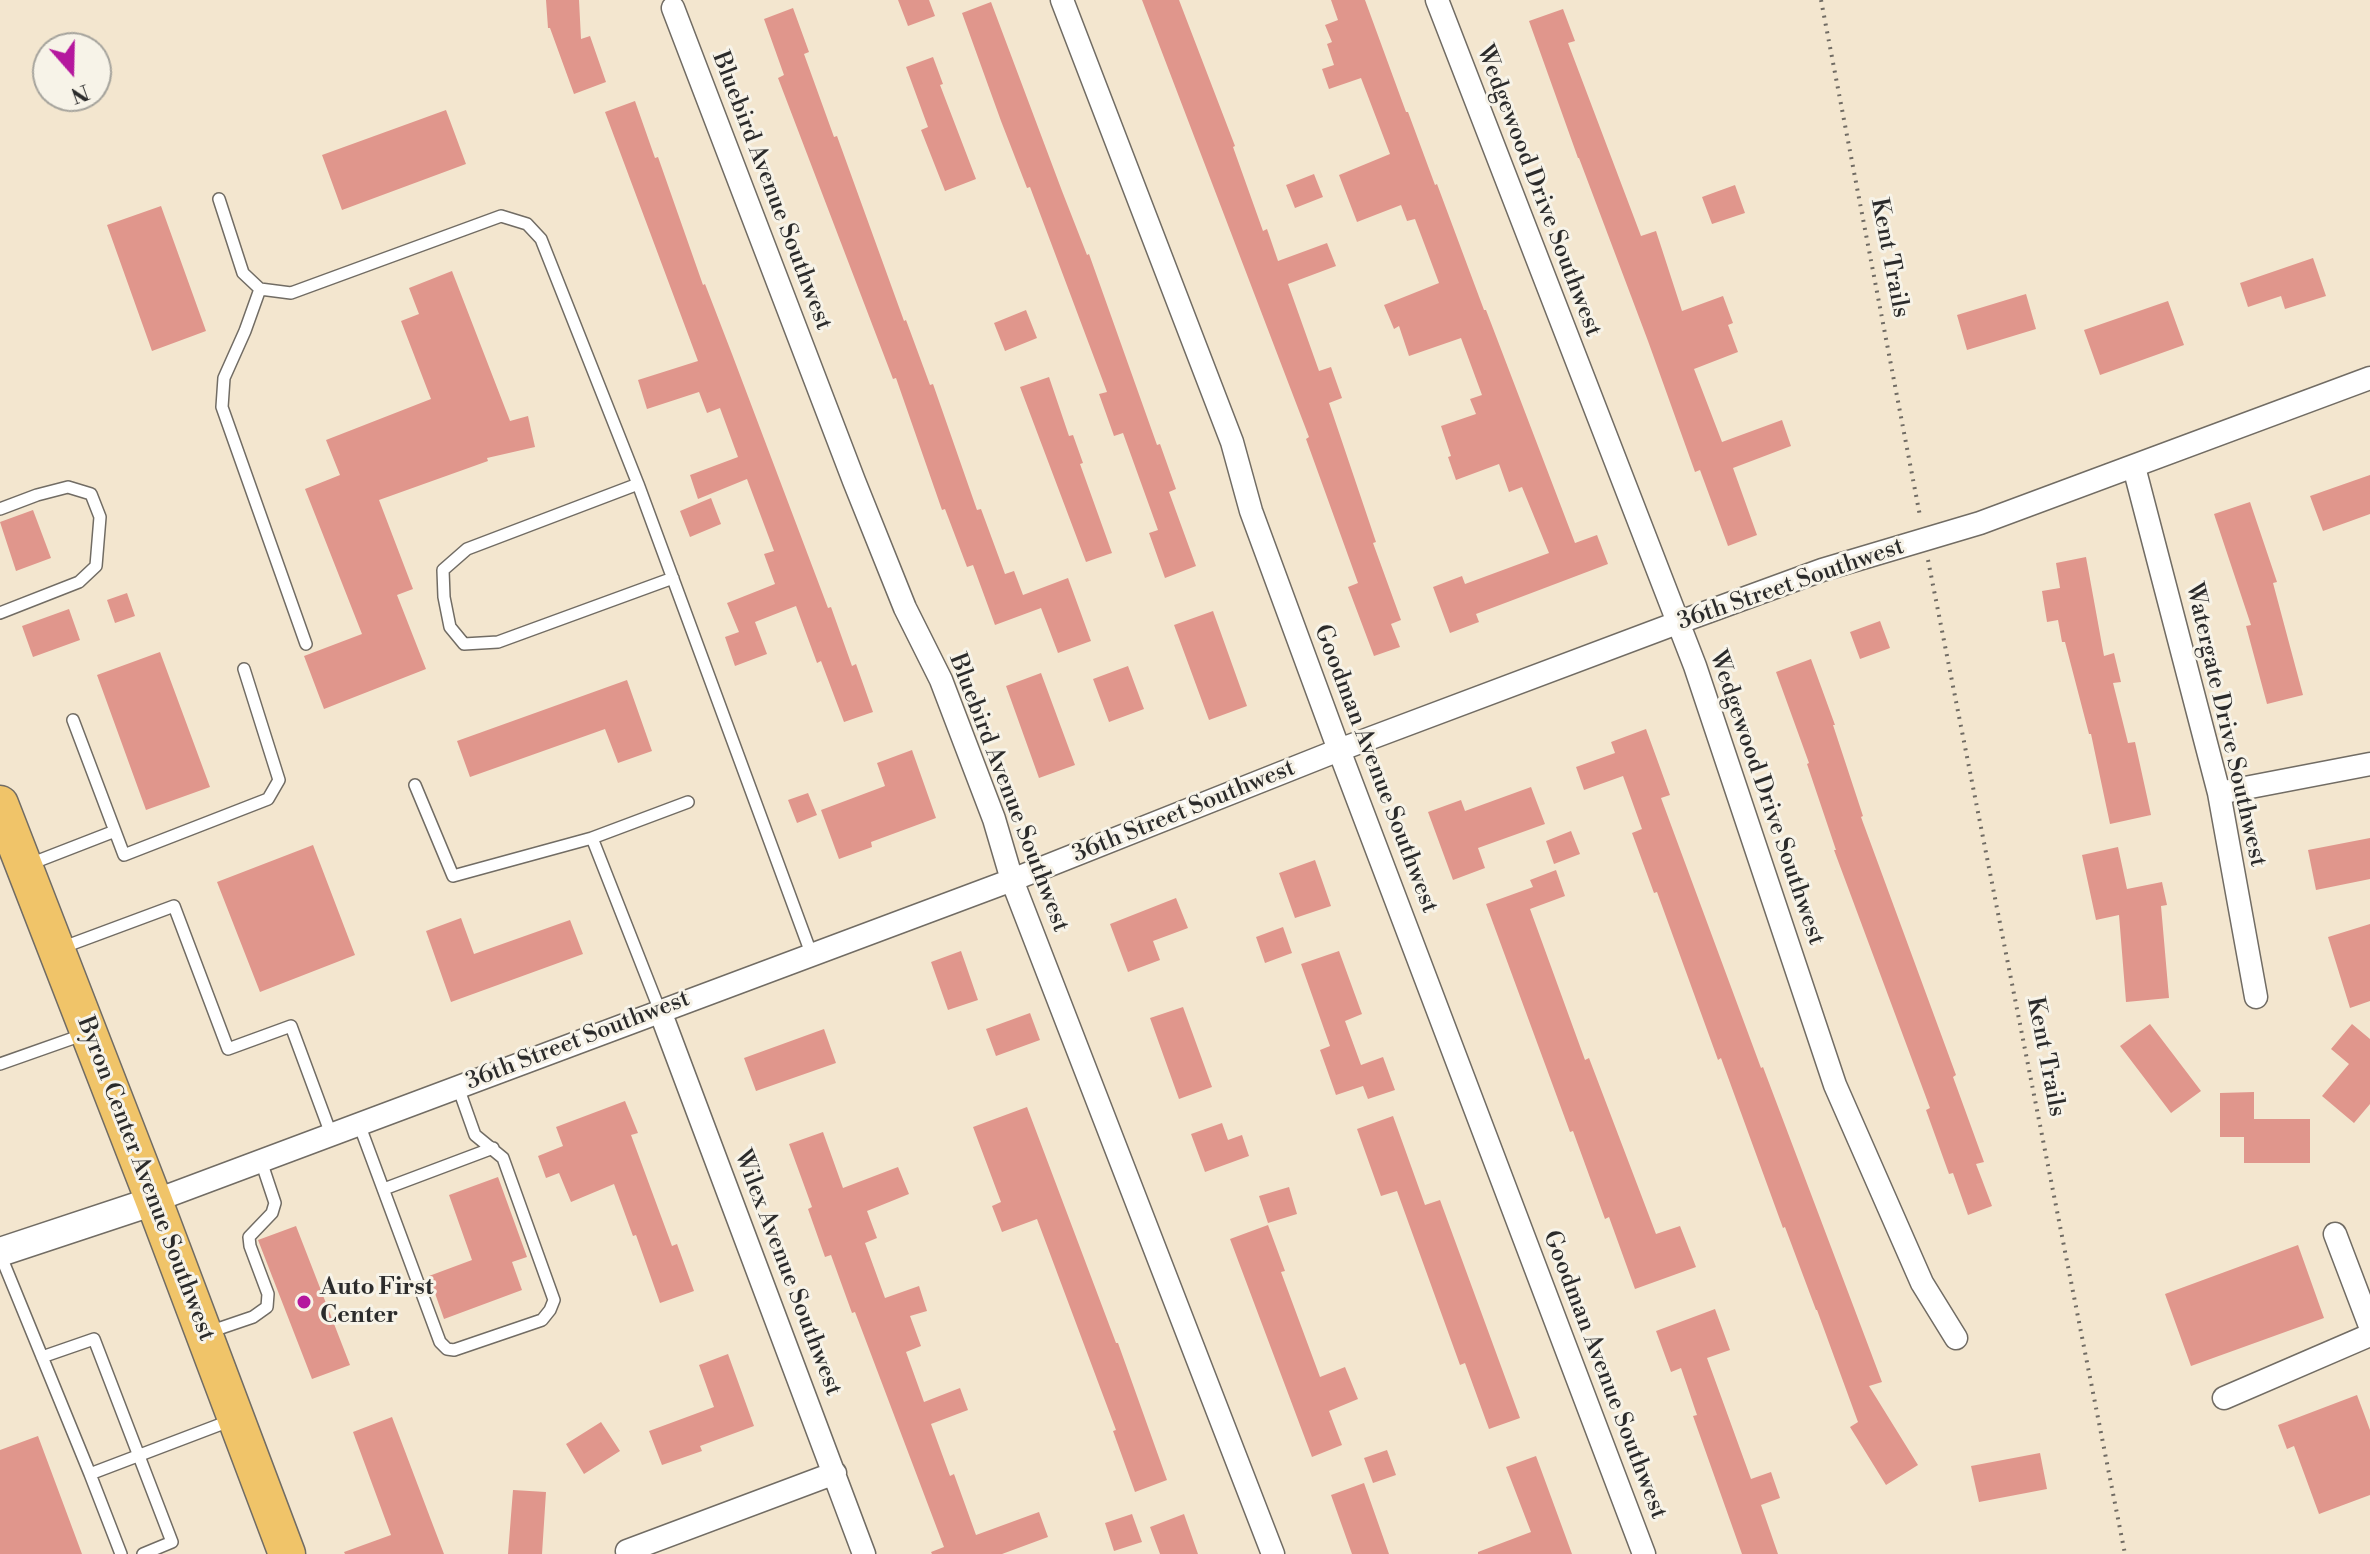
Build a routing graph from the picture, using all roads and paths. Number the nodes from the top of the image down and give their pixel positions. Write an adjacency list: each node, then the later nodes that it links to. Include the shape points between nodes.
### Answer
1 (1062, 0): 19 (street, Goodman Avenue Southwest, via 1232,442 1251,511)
2 (1437, 0): 15 (street, Wedgewood Drive Southwest)
3 (1821, 0): 11 (path, Kent Trails)
4 (673, 8): 28 (street, Bluebird Avenue Southwest, via 854,481 905,608 941,680)
5 (219, 199): 6 (lane, via 243,273)
6 (260, 289): 9 (lane, via 291,293 501,216 527,224 551,261); 16 (lane, via 224,378 222,407)
7 (2370, 378): 8 (street, 36th Street Southwest)
8 (2134, 467): 15 (street, 36th Street Southwest); 22 (street, Watergate Drive Southwest)
9 (638, 484): 13 (lane); 13 (lane, via 467,549 443,570 450,627 464,644 498,642)
10 (0, 509): 14 (lane, via 68,487 91,494 100,517 96,566 79,582)
11 (1921, 522)
12 (1930, 567): 61 (path, Kent Trails)
13 (673, 578): 30 (lane)
14 (0, 613)
15 (1677, 623): 19 (street, 36th Street Southwest); 47 (street, Wedgewood Drive Southwest, via 1835,1085 1922,1283)
16 (306, 644)
17 (244, 669): 25 (lane, via 279,780 268,799 124,855)
18 (73, 720): 25 (lane)
19 (1339, 750): 28 (street, 36th Street Southwest); 60 (street, Goodman Avenue Southwest)
20 (2370, 764): 22 (street)
21 (415, 785): 26 (lane, via 453,876)
22 (2219, 793): 31 (street, Watergate Drive Southwest)
23 (688, 802): 26 (lane)
24 (0, 804): 27 (main road, Byron Center Avenue Southwest)
25 (115, 831): 27 (lane)
26 (592, 838): 32 (lane)
27 (24, 866): 29 (main road, Byron Center Avenue Southwest)
28 (1012, 880): 30 (street, 36th Street Southwest); 59 (street, Bluebird Avenue Southwest)
29 (57, 950): 33 (main road, Byron Center Avenue Southwest); 37 (lane, via 174,906 228,1049 291,1026)
30 (811, 953): 32 (street, 36th Street Southwest)
31 (2256, 997)
32 (660, 1011): 35 (street, 36th Street Southwest); 52 (street, Wilex Avenue Southwest)
33 (89, 1032): 34 (lane); 41 (main road, Byron Center Avenue Southwest)
34 (0, 1064)
35 (458, 1087): 36 (street, 36th Street Southwest); 38 (lane, via 475,1135)
36 (359, 1124): 37 (street, 36th Street Southwest); 40 (lane)
37 (331, 1134): 39 (street, 36th Street Southwest)
38 (493, 1148): 40 (lane); 40 (lane, via 503,1158 554,1300 542,1320 447,1349)
39 (261, 1161): 41 (street, 36th Street Southwest); 45 (lane, via 275,1203 249,1237 268,1294 267,1307)
40 (384, 1189)
41 (154, 1201): 43 (street, 36th Street Southwest); 45 (main road, Byron Center Avenue Southwest)
42 (2335, 1234): 44 (street)
43 (0, 1253): 48 (lane)
44 (2370, 1326)
45 (204, 1334): 50 (main road, Byron Center Avenue Southwest)
46 (2370, 1335): 49 (street)
47 (1956, 1338)
48 (42, 1357): 51 (lane, via 94,1339); 53 (lane)
49 (2224, 1398)
50 (237, 1419): 51 (lane); 57 (main road, Byron Center Avenue Southwest)
51 (138, 1456): 53 (lane); 56 (lane, via 172,1542)
52 (835, 1473): 54 (street); 58 (street, Wilex Avenue Southwest)
53 (90, 1474): 55 (lane)
54 (627, 1551)
55 (121, 1554)
56 (143, 1554)
57 (287, 1554)
58 (864, 1554)
59 (1273, 1554)
60 (1644, 1554)
61 (2125, 1554)

